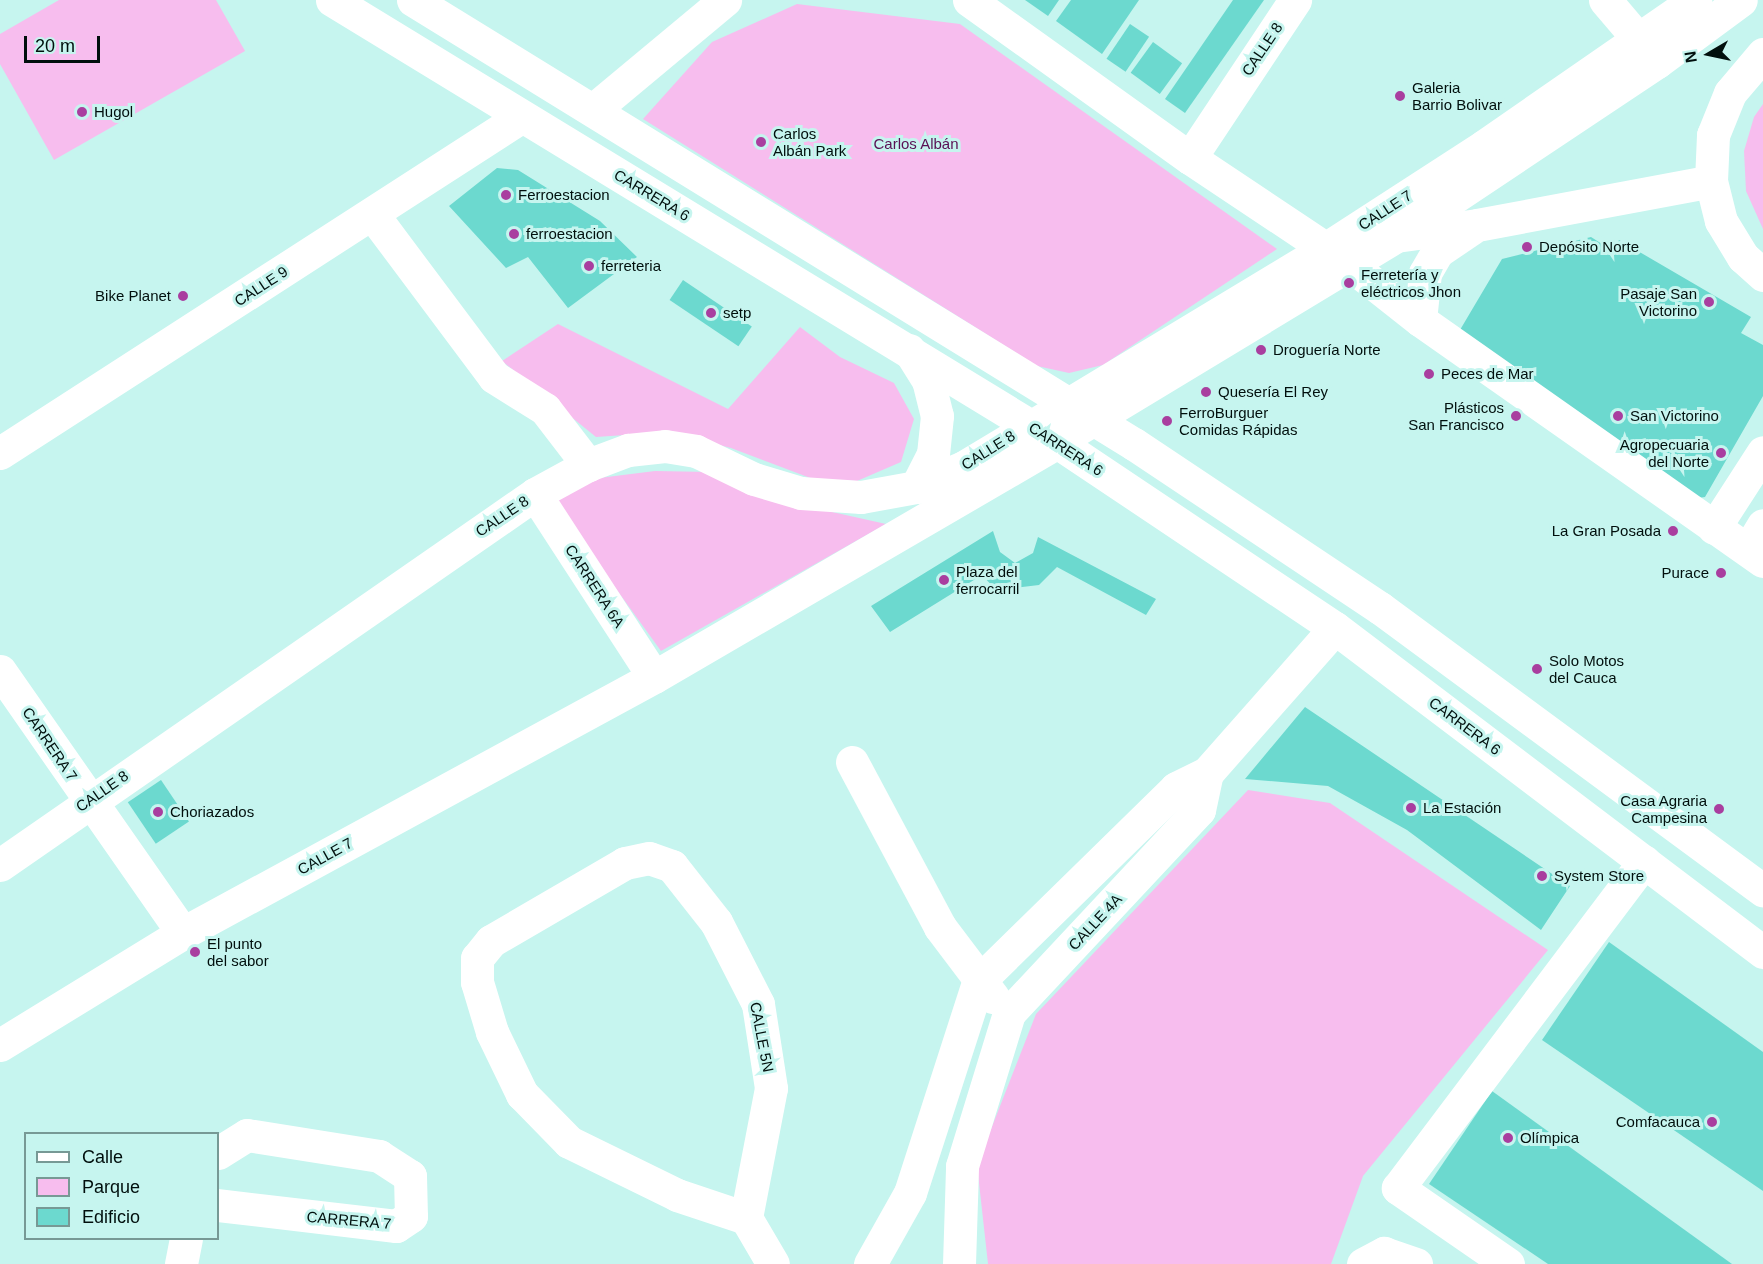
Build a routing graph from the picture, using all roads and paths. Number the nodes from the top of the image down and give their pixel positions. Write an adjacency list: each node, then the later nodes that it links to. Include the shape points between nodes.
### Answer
1 (332, 0): 11 (street, CARRERA 6)
2 (413, 0): 10 (street)
3 (725, 0): 10 (street)
4 (969, 0): 12 (street)
5 (1295, 0): 12 (street, CALLE 8)
6 (1605, 0): 8 (street)
7 (1713, 4): 8 (street, CALLE 7)
8 (1649, 51): 16 (street, CALLE 7); 17 (street, CALLE 7)
9 (1763, 54): 13 (street, via 1730,93 1713,135)
10 (593, 111): 21 (street)
11 (521, 117): 14 (street, CALLE 9); 20 (street, CARRERA 6)
12 (1190, 158): 17 (street)
13 (1711, 181): 15 (street); 18 (street, via 1721,221 1743,257)
14 (373, 215): 25 (street, CALLE 9); 26 (street, via 494,377 545,409)
15 (1477, 225): 16 (street); 19 (street, via 1455,236 1433,259 1419,296)
16 (1396, 236): 17 (street, CALLE 7)
17 (1337, 257): 19 (street); 21 (street, CALLE 7); 21 (street, CALLE 7, via 1207,346)
18 (1763, 275)
19 (1420, 320): 29 (street)
20 (908, 348): 22 (street, CARRERA 6); 27 (street, via 928,380 937,416 933,454)
21 (1078, 412): 22 (street, CALLE 8); 23 (street, CALLE 7); 39 (street, via 1380,608)
22 (1029, 424): 23 (street, CARRERA 6); 27 (street, CALLE 8, via 964,467)
23 (1056, 442): 31 (street, CARRERA 6); 33 (street, CALLE 7)
24 (1763, 452): 29 (street)
25 (0, 453)
26 (588, 465): 27 (street, CALLE 8, via 628,450 665,446 696,451 754,479 801,493 861,497); 28 (street, CALLE 8)
27 (916, 487)
28 (535, 494): 33 (street, CARRERA 6A); 36 (street, CALLE 8)
29 (1714, 528): 30 (street)
30 (1758, 545)
31 (1335, 628): 35 (street, CALLE 4A); 37 (street, CARRERA 6)
32 (0, 671): 36 (street, CARRERA 7)
33 (654, 677): 40 (street, CALLE 7)
34 (852, 762): 42 (street, via 940,927)
35 (1207, 773): 42 (street, via 1176,788); 43 (street, CALLE 4A, via 1199,810)
36 (88, 800): 38 (street, CALLE 8); 40 (street, CARRERA 7)
37 (1644, 861): 41 (street, CARRERA 6); 47 (street, via 1398,1188)
38 (0, 865)
39 (1763, 890)
40 (183, 933): 44 (street, CALLE 7)
41 (1763, 952)
42 (978, 982): 43 (street); 53 (street, via 910,1193)
43 (1009, 1013): 54 (street, CALLE 4A, via 962,1166)
44 (0, 1045)
45 (219, 1152): 46 (street, CARRERA 7, via 247,1135 380,1156 410,1176 411,1216 396,1226)
46 (219, 1204)
47 (1435, 1213): 50 (street); 56 (street)
48 (746, 1218): 48 (street, CALLE 5N, via 771,1088 758,1004 716,922 672,866 649,858 614,869 491,942 477,958 477,982 492,1032 522,1095 569,1142 677,1195); 52 (street)
49 (186, 1240): 51 (street)
50 (1412, 1261): 55 (street, via 1384,1253)
51 (181, 1264)
52 (773, 1264)
53 (870, 1264)
54 (958, 1264)
55 (1363, 1264)
56 (1508, 1264)

